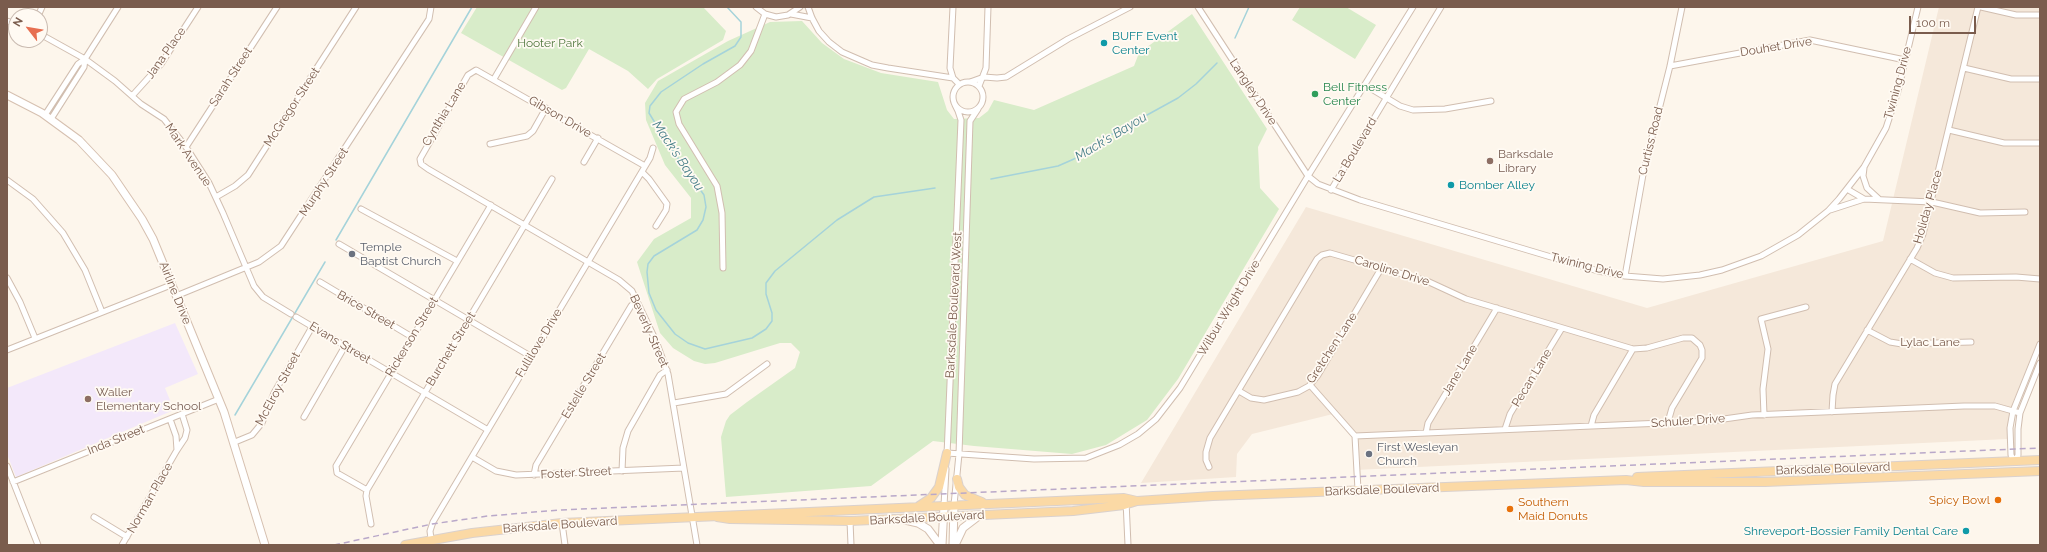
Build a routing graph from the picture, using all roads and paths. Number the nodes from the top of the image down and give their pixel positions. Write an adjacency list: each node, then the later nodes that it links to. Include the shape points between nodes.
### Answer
1 (118, 7): 24 (street)
2 (198, 7): 38 (street, Jana Place, via 161,64)
3 (277, 7): 49 (street, Sarah Street)
4 (356, 7): 61 (street, McGregor Street, via 248,175)
5 (431, 7): 76 (street, Murphy Street, via 429,19 288,238 275,252)
6 (536, 7): 31 (street)
7 (756, 7): 19 (street)
8 (800, 7): 20 (street)
9 (808, 7): 22 (street)
10 (953, 7): 30 (street, via 950,68)
11 (988, 7): 29 (street)
12 (1130, 7): 29 (street, via 1068,39 1006,77)
13 (1198, 7): 56 (street, Langley Drive)
14 (1413, 7): 35 (street, Wilbur Wright Drive)
15 (1441, 7): 39 (street, La Boulevard)
16 (1682, 7): 26 (street, Curtiss Road)
17 (1918, 7): 25 (street, Twining Drive)
18 (1980, 7): 21 (street, via 2016,15); 27 (street, Holiday Place)
19 (765, 14): 20 (street); 77 (street, via 754,45 740,65 718,82 684,99 676,112 679,124 717,186 722,213)
20 (788, 15): 22 (street)
21 (2040, 15)
22 (812, 18): 30 (street, via 829,42 859,60 908,73)
23 (48, 38): 24 (street, Mark Avenue)
24 (85, 59): 38 (street, Mark Avenue); 44 (street, via 78,64)
25 (1905, 60): 26 (street, Douhet Drive, via 1810,40); 54 (street, Twining Drive, via 1886,128)
26 (1670, 66): 78 (street, Curtiss Road, via 1644,169)
27 (1964, 68): 32 (street, via 2010,79); 45 (street, Holiday Place)
28 (474, 70): 31 (street, Gibson Drive); 51 (street, Cynthia Lane, via 468,75 422,152)
29 (984, 77): 33 (street); 36 (street)
30 (954, 78): 34 (street)
31 (494, 79): 42 (street, Gibson Drive)
32 (2040, 79)
33 (970, 82): 34 (street); 36 (street)
34 (959, 84): 41 (street, via 953,92)
35 (1365, 85): 39 (street); 56 (street, Wilbur Wright Drive)
36 (979, 86): 43 (street, via 983,92 983,100)
37 (7, 95): 44 (main road, Airline Drive)
38 (132, 96): 49 (street, Mark Avenue, via 164,119)
39 (1387, 99): 40 (street, via 1406,109 1429,111); 60 (street, La Boulevard)
40 (1491, 101)
41 (955, 105): 43 (street, via 966,112); 129 (street, Barksdale Boulevard West, via 961,120)
42 (546, 108): 46 (street, Gibson Drive); 48 (street, via 529,135)
43 (978, 109): 130 (street, via 970,121)
44 (48, 117): 82 (main road, Airline Drive, via 90,151 123,188 153,238)
45 (1949, 130): 47 (street, via 2004,143); 64 (street, Holiday Place)
46 (598, 138): 52 (street); 53 (street, Gibson Drive)
47 (2040, 143)
48 (490, 144)
49 (186, 147): 61 (street, Mark Avenue)
50 (653, 148): 53 (street, Fullilove Drive)
51 (420, 161): 65 (street, Beverly Street, via 428,169)
52 (584, 162)
53 (646, 166): 55 (street, Fullilove Drive)
54 (1864, 167): 59 (street, Twining Drive); 63 (street, via 1863,176 1867,188)
55 (642, 172): 70 (street, via 667,204); 74 (street, Fullilove Drive)
56 (1308, 176): 60 (street, Twining Drive); 130 (street, Wilbur Wright Drive, via 1180,388 1165,409 1147,427 1119,445 1086,458 1051,460)
57 (552, 179): 69 (street, Burchett Street)
58 (7, 180): 88 (street, via 42,208 63,233 83,266)
59 (1847, 189): 62 (street); 67 (street, Twining Drive)
60 (1331, 190): 78 (street, Twining Drive, via 1598,271)
61 (216, 197): 76 (street, Mark Avenue)
62 (1864, 199): 63 (street); 67 (street)
63 (1879, 199): 64 (street)
64 (1932, 202): 68 (street, via 1980,212); 72 (street, Holiday Place, via 1923,234)
65 (491, 205): 69 (street, Beverly Street); 73 (street, Rickerson Street)
66 (361, 209): 73 (street)
67 (1828, 211): 78 (street, Twining Drive, via 1798,235 1776,248 1722,270 1663,279)
68 (2026, 212)
69 (525, 224): 74 (street, Beverly Street); 91 (street, Burchett Street)
70 (656, 226)
71 (339, 244): 84 (street)
72 (1910, 259): 80 (street, via 1935,273 1953,278); 94 (street, Holiday Place)
73 (457, 261): 84 (street, Rickerson Street)
74 (588, 262): 85 (street, Beverly Street, via 626,285); 102 (street, Fullilove Drive)
75 (1382, 267): 87 (street, Caroline Drive, via 1436,284 1466,299); 109 (street, Gretchen Lane); 110 (street, Caroline Drive, via 1333,253 1320,256)
76 (246, 268): 83 (street, Murphy Street); 89 (street, Mark Avenue, via 260,294)
77 (723, 268)
78 (1625, 276)
79 (7, 278): 96 (street, via 18,296)
80 (2040, 279)
81 (320, 282): 95 (street, Brice Street)
82 (171, 285): 83 (main road, Airline Drive); 88 (street)
83 (176, 296): 112 (main road, Airline Drive)
84 (435, 300): 91 (street); 95 (street, Rickerson Street)
85 (637, 300): 105 (street, Beverly Street); 141 (street, Estelle Street, via 536,465)
86 (1806, 307): 118 (street, via 1761,318 1768,350 1763,389)
87 (1497, 308): 93 (street, Caroline Drive); 125 (street, Jane Lane, via 1428,423)
88 (102, 312): 96 (street)
89 (291, 314)
90 (296, 317): 92 (street, Evans Street)
91 (468, 320): 102 (street); 111 (street, Burchett Street)
92 (312, 327): 98 (street, Evans Street); 127 (street, McElroy Street, via 274,393 262,423 252,434)
93 (1562, 328): 100 (street, Caroline Drive); 123 (street, Pecan Lane, via 1510,414)
94 (1867, 330): 97 (street, Lylac Lane, via 1890,342 1902,344); 115 (street, Holiday Place, via 1835,384)
95 (412, 337): 106 (street, Rickerson Street)
96 (35, 338): 101 (street)
97 (1971, 342)
98 (345, 346): 106 (street, Evans Street); 119 (street)
99 (2039, 347): 107 (street)
100 (1633, 349): 121 (street, Caroline Drive, via 1692,338 1702,350 1702,358 1672,408); 122 (street, via 1594,415)
101 (7, 350)
102 (532, 357): 124 (street, Fullilove Drive)
103 (2040, 363): 108 (street)
104 (766, 364): 113 (street, via 726,394)
105 (667, 370): 113 (street, Beverly Street); 137 (street, via 660,375 628,431 622,453)
106 (391, 373): 111 (street, Evans Street); 146 (street, Rickerson Street, via 335,470)
107 (2027, 373): 108 (street); 114 (street)
108 (2034, 376): 116 (street)
109 (1310, 385): 110 (street, Gretchen Lane, via 1298,392 1264,400 1251,398); 126 (street)
110 (1239, 391): 135 (street, Caroline Drive, via 1208,442 1206,460)
111 (424, 393): 124 (street, Evans Street); 146 (street, Burchett Street)
112 (219, 399): 117 (street, Inda Street); 127 (main road, Airline Drive)
113 (674, 403): 136 (street, Beverly Street)
114 (2013, 411): 115 (street, Schuler Drive, via 1995,406 1981,406); 116 (street, Schuler Drive); 133 (street, via 2010,428 2011,455)
115 (1832, 412): 118 (street, Schuler Drive)
116 (2020, 413): 133 (street, via 2018,455)
117 (182, 414): 120 (street, Inda Street); 128 (street, Norman Place, via 187,435)
118 (1764, 414): 121 (street, Schuler Drive, via 1710,421)
119 (304, 417)
120 (170, 419): 128 (street, Norman Place, via 176,436); 144 (street, Inda Street)
121 (1668, 422): 122 (street, Schuler Drive)
122 (1591, 426): 123 (street, Schuler Drive)
123 (1505, 429): 125 (street, Schuler Drive)
124 (488, 430): 131 (street, Fullilove Drive)
125 (1426, 433): 126 (street, Schuler Drive)
126 (1355, 436): 147 (street)
127 (234, 442): 170 (main road, Airline Drive)
128 (177, 450): 166 (street, Norman Place)
129 (947, 453): 130 (street, Wilbur Wright Drive); 152 (street, Barksdale Boulevard West); 153 (main road, via 937,489 929,500)
130 (959, 454): 143 (street)
131 (472, 457): 141 (street, Foster Street, via 505,474); 167 (street, Fullilove Drive, via 432,524)
132 (2040, 460): 133 (main road, Barksdale Boulevard)
133 (2015, 462): 139 (main road, Barksdale Boulevard); 140 (main road)
134 (7, 466): 144 (street)
135 (1209, 467)
136 (684, 468): 137 (street, Foster Street); 161 (street, Beverly Street)
137 (622, 471): 141 (street, Foster Street)
138 (2040, 471): 140 (main road, Barksdale Boulevard)
139 (1766, 472): 142 (main road, Barksdale Boulevard); 145 (main road)
140 (2015, 472): 145 (main road, Barksdale Boulevard)
141 (534, 475)
142 (1702, 478): 145 (main road, Barksdale Boulevard); 147 (main road, Barksdale Boulevard)
143 (957, 479): 150 (main road, via 959,487 968,497); 151 (street)
144 (14, 482): 168 (street)
145 (1766, 482)
146 (367, 490): 165 (street)
147 (1358, 490): 149 (main road, Barksdale Boulevard)
148 (1048, 501): 149 (main road, Barksdale Boulevard); 150 (main road, Barksdale Boulevard); 155 (main road)
149 (1126, 502): 155 (main road, Barksdale Boulevard); 177 (street)
150 (986, 504): 151 (main road, Barksdale Boulevard)
151 (954, 505): 152 (main road, Barksdale Boulevard); 157 (main road)
152 (944, 506): 153 (main road, Barksdale Boulevard); 160 (main road)
153 (917, 507): 154 (main road, Barksdale Boulevard)
154 (850, 509): 159 (main road, Barksdale Boulevard, via 733,514); 163 (main road)
155 (1048, 512): 156 (main road, Barksdale Boulevard)
156 (980, 515): 157 (main road, Barksdale Boulevard); 176 (main road, via 963,528)
157 (954, 516): 160 (main road, Barksdale Boulevard); 176 (main road)
158 (94, 517): 166 (street)
159 (717, 517): 161 (main road, Barksdale Boulevard); 163 (main road, Barksdale Boulevard)
160 (943, 517): 162 (main road, Barksdale Boulevard); 175 (main road)
161 (692, 518): 164 (main road, Barksdale Boulevard); 173 (street, Beverly Street)
162 (899, 519): 163 (main road, Barksdale Boulevard); 175 (main road, via 925,527 935,535)
163 (850, 521): 174 (street)
164 (562, 523): 167 (main road, Barksdale Boulevard); 172 (street)
165 (371, 524)
166 (127, 537): 169 (street, Norman Place)
167 (431, 539): 171 (main road, Barksdale Boulevard)
168 (38, 545)
169 (122, 545)
170 (265, 545)
171 (405, 545)
172 (564, 545)
173 (697, 545)
174 (851, 545)
175 (941, 545)
176 (954, 545)
177 (1128, 545)

